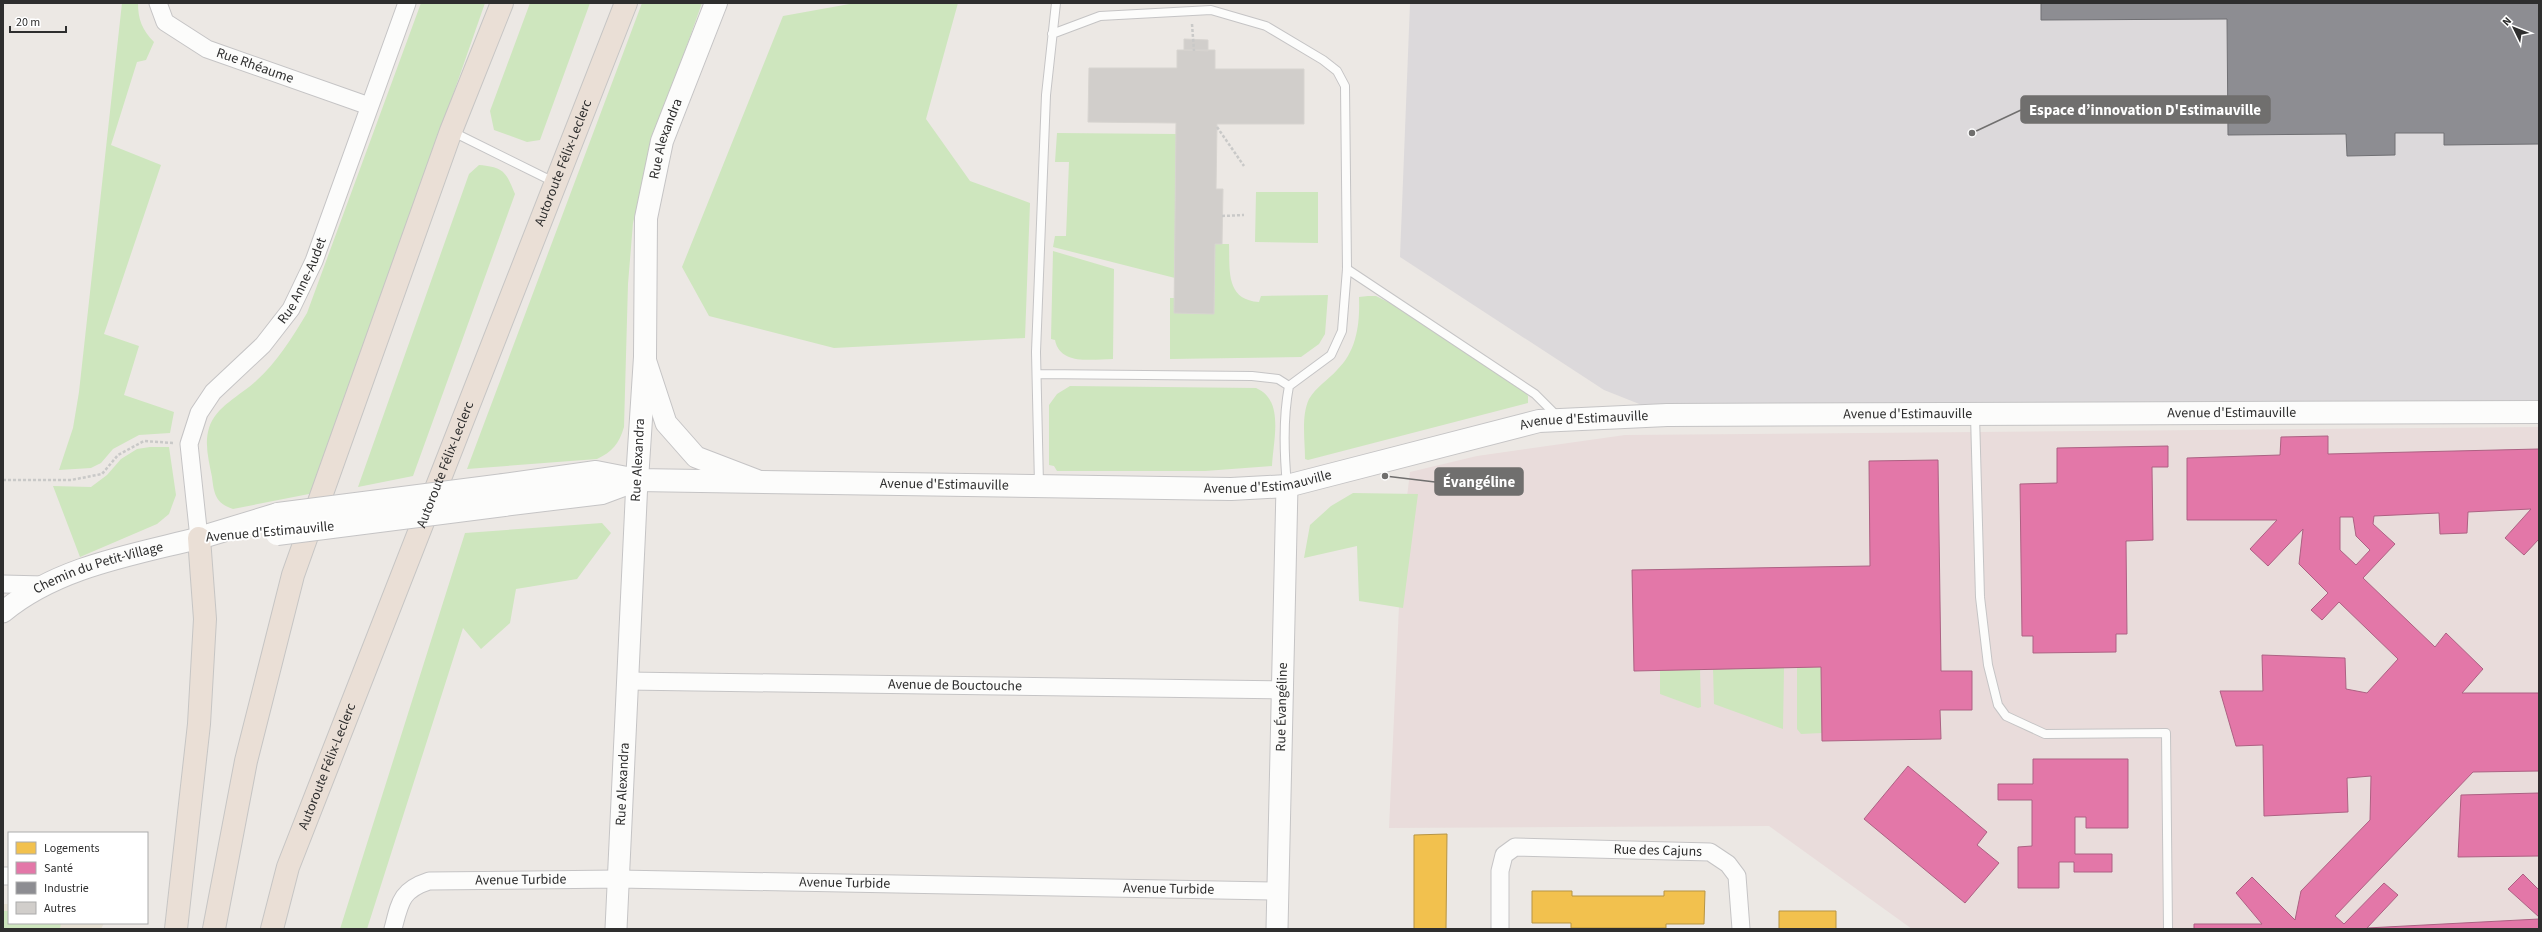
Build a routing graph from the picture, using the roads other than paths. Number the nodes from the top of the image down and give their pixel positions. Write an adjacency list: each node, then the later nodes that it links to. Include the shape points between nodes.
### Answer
1 (158, 3): 8 (street, Rue Rhéaume, via 165,22 208,49)
2 (407, 3): 8 (street, Rue Anne-Audet)
3 (502, 3): 9 (highway)
4 (626, 3): 10 (highway, Autoroute Félix-Leclerc)
5 (716, 3): 12 (main road, Rue Alexandra, via 662,141 646,218)
6 (1056, 3): 7 (lane)
7 (1052, 34): 11 (lane, via 1100,16 1211,10 1266,26 1337,71 1345,86); 13 (lane, via 1046,95)
8 (369, 106): 22 (street, Rue Anne-Audet, via 314,261 291,308 263,345 212,392 199,414 189,444)
9 (451, 131): 10 (lane); 31 (highway, via 292,575 246,761)
10 (556, 183): 32 (highway, Autoroute Félix-Leclerc, via 288,867)
11 (1347, 269): 14 (lane, via 1339,343 1332,355); 17 (lane, via 1535,394)
12 (645, 357): 18 (main road, Rue Alexandra); 19 (street, via 666,423 696,457)
13 (1037, 374): 14 (lane, via 1252,376 1278,380); 20 (lane)
14 (1289, 386): 21 (lane, via 1285,464)
15 (2539, 412): 16 (main road, Avenue d'Estimauville)
16 (1975, 414): 17 (main road, Avenue d'Estimauville, via 1667,415); 38 (lane, via 1980,597 1988,665 1998,705 2006,716 2045,734 2166,733)
17 (1560, 419): 21 (main road, Avenue d'Estimauville, via 1538,421)
18 (637, 480): 19 (main road, Avenue d'Estimauville); 22 (main road, Avenue d'Estimauville, bridge, via 602,493 504,495 278,524); 26 (street, Rue Alexandra)
19 (762, 482): 20 (main road, Avenue d'Estimauville)
20 (1039, 486): 21 (main road, Avenue d'Estimauville, via 1231,489)
21 (1287, 486): 27 (street, Rue Évangéline)
22 (199, 538): 24 (street, Chemin du Petit-Village, via 100,563); 30 (highway, via 205,618 199,724)
23 (3, 584): 24 (street)
24 (44, 585): 25 (street, Chemin du Petit-Village)
25 (3, 612)
26 (627, 681): 27 (street, Avenue de Bouctouche); 28 (street, Rue Alexandra)
27 (1284, 690): 29 (street, Rue Évangéline)
28 (618, 879): 29 (street, Avenue Turbide); 33 (street, Avenue Turbide, via 429,881 413,886 400,902); 34 (street, Rue Alexandra)
29 (1278, 891): 35 (street, Rue Évangéline)
30 (176, 929)
31 (214, 929)
32 (272, 929)
33 (393, 929)
34 (616, 929)
35 (1277, 929)
36 (1500, 929): 37 (street, Rue des Cajuns, via 1500,871 1504,855 1515,847 1710,852 1728,864 1737,876)
37 (1741, 929)
38 (2168, 929)

